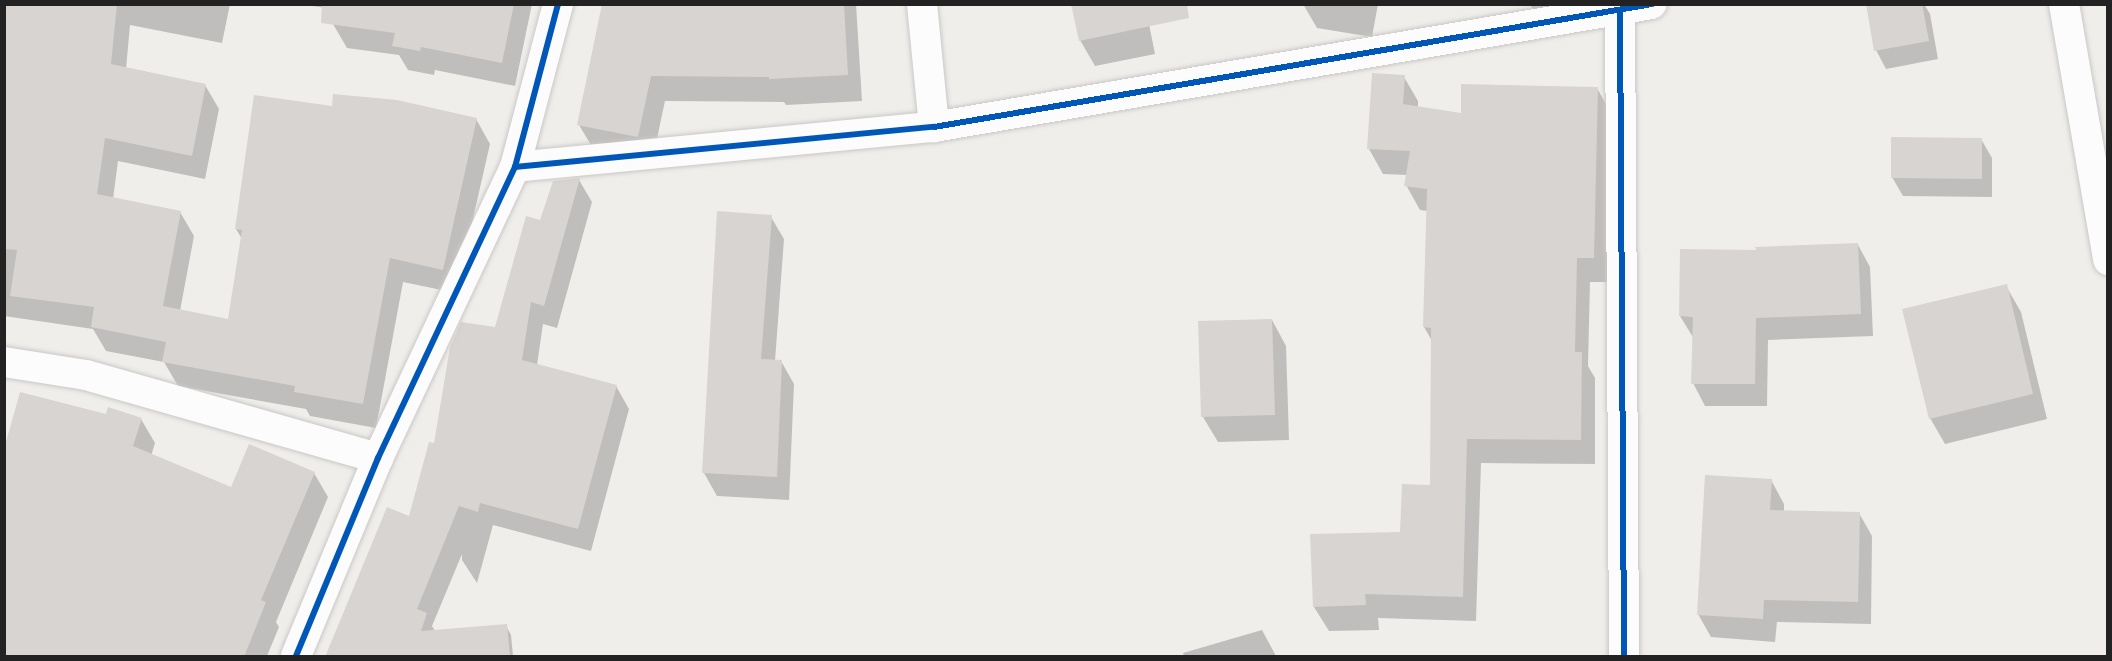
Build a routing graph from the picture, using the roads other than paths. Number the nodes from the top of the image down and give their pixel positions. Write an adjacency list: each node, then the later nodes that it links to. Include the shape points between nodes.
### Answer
1 (558, 4): 7 (street)
2 (922, 4): 6 (street)
3 (1652, 4): 5 (street)
4 (2064, 4): 8 (street)
5 (1620, 11): 6 (street); 12 (street)
6 (934, 127): 7 (street)
7 (515, 167): 10 (street)
8 (2108, 260)
9 (4, 362): 10 (street, via 86,375)
10 (378, 458): 11 (street)
11 (296, 657)
12 (1624, 657)

